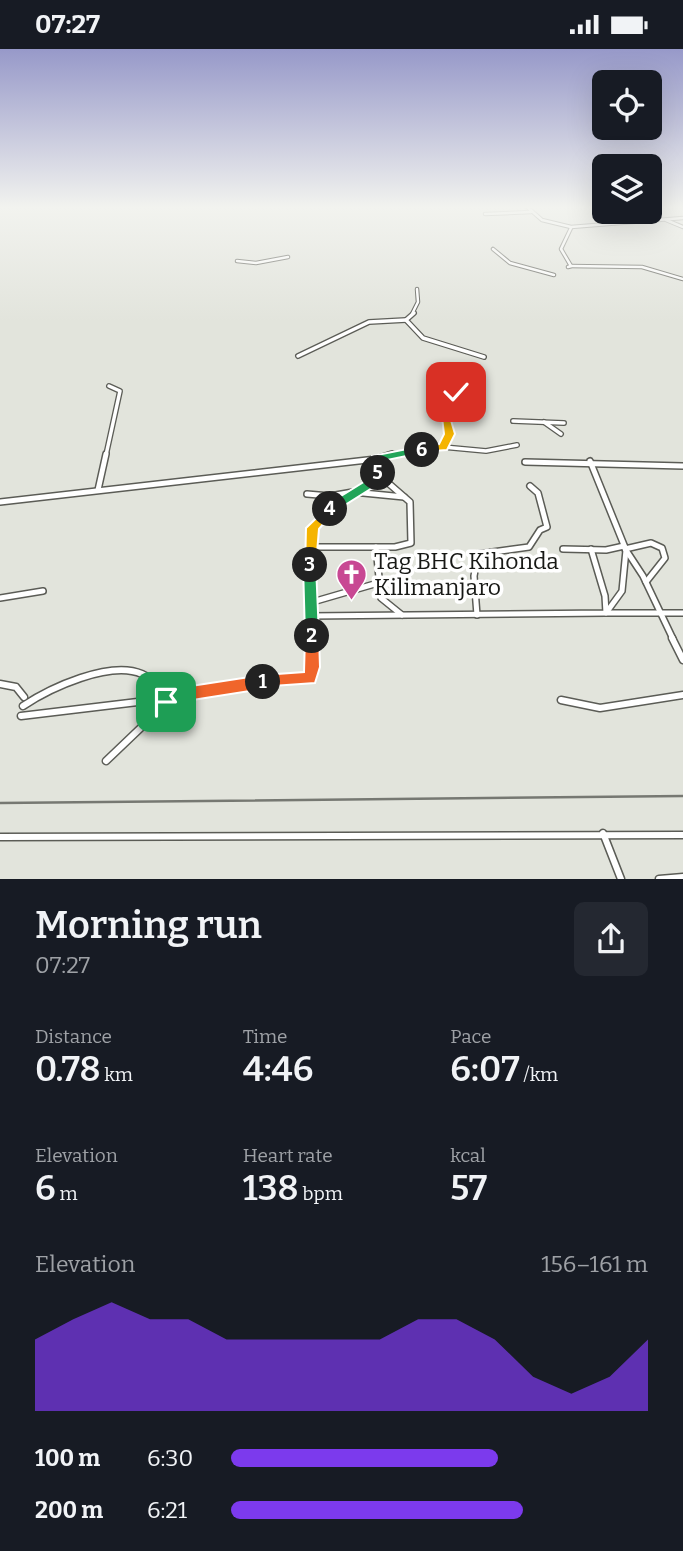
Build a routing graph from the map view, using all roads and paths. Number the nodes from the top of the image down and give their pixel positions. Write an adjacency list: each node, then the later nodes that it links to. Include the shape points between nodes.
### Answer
1 (562, 245): 6 (street, via 569,267 642,267)
2 (493, 249): 5 (street, via 510,263)
3 (288, 257): 4 (street)
4 (237, 261)
5 (554, 275)
6 (683, 279)
7 (417, 289): 8 (street, via 414,315)
8 (406, 320): 9 (street, via 369,322); 10 (street, via 424,338)
9 (298, 356)
10 (484, 357)
11 (467, 384): 18 (street, via 450,398 444,415 449,434)
12 (109, 386): 25 (street, via 120,391)
13 (513, 421): 14 (street)
14 (543, 421): 15 (street); 16 (street)
15 (564, 423)
16 (561, 434)
17 (517, 445): 18 (street, via 486,451)
18 (443, 447): 19 (street)
19 (376, 459): 23 (street); 25 (street)
20 (590, 461): 21 (street); 22 (street); 32 (street)
21 (525, 462)
22 (683, 466)
23 (379, 475): 26 (street); 28 (street)
24 (530, 486): 44 (street, via 538,493 547,527 529,548 478,554 474,576)
25 (98, 490): 29 (street)
26 (354, 492): 27 (street); 28 (street); 30 (street, via 318,520 310,536)
27 (307, 494)
28 (405, 497): 31 (street, via 410,502 411,543)
29 (0, 502)
30 (311, 547): 31 (street); 39 (street)
31 (376, 547): 35 (street, via 381,573)
32 (625, 548): 34 (street); 36 (street); 36 (street, via 651,543 662,548 665,558); 40 (street, via 622,591)
33 (563, 549): 34 (street)
34 (592, 549): 40 (street, via 607,597)
35 (378, 583): 39 (street); 43 (street, via 381,598)
36 (646, 583): 41 (street)
37 (43, 591): 38 (street)
38 (0, 598)
39 (309, 603): 45 (street)
40 (606, 613): 41 (street); 44 (street)
41 (660, 613): 42 (street); 46 (street)
42 (683, 613)
43 (403, 615): 44 (street); 45 (street)
44 (477, 615)
45 (310, 616): 50 (street, via 313,667 306,680 240,685)
46 (682, 655)
47 (0, 684): 49 (street, via 16,687)
48 (683, 695): 51 (street, via 600,708)
49 (24, 697)
50 (172, 698): 52 (street, via 155,680 133,670 82,679); 53 (street); 54 (street)
51 (561, 700)
52 (23, 706)
53 (21, 716)
54 (106, 761)
55 (603, 833): 56 (street); 57 (street); 59 (street)
56 (683, 835)
57 (0, 837)
58 (683, 877): 60 (street)
59 (621, 879)
60 (659, 879)

